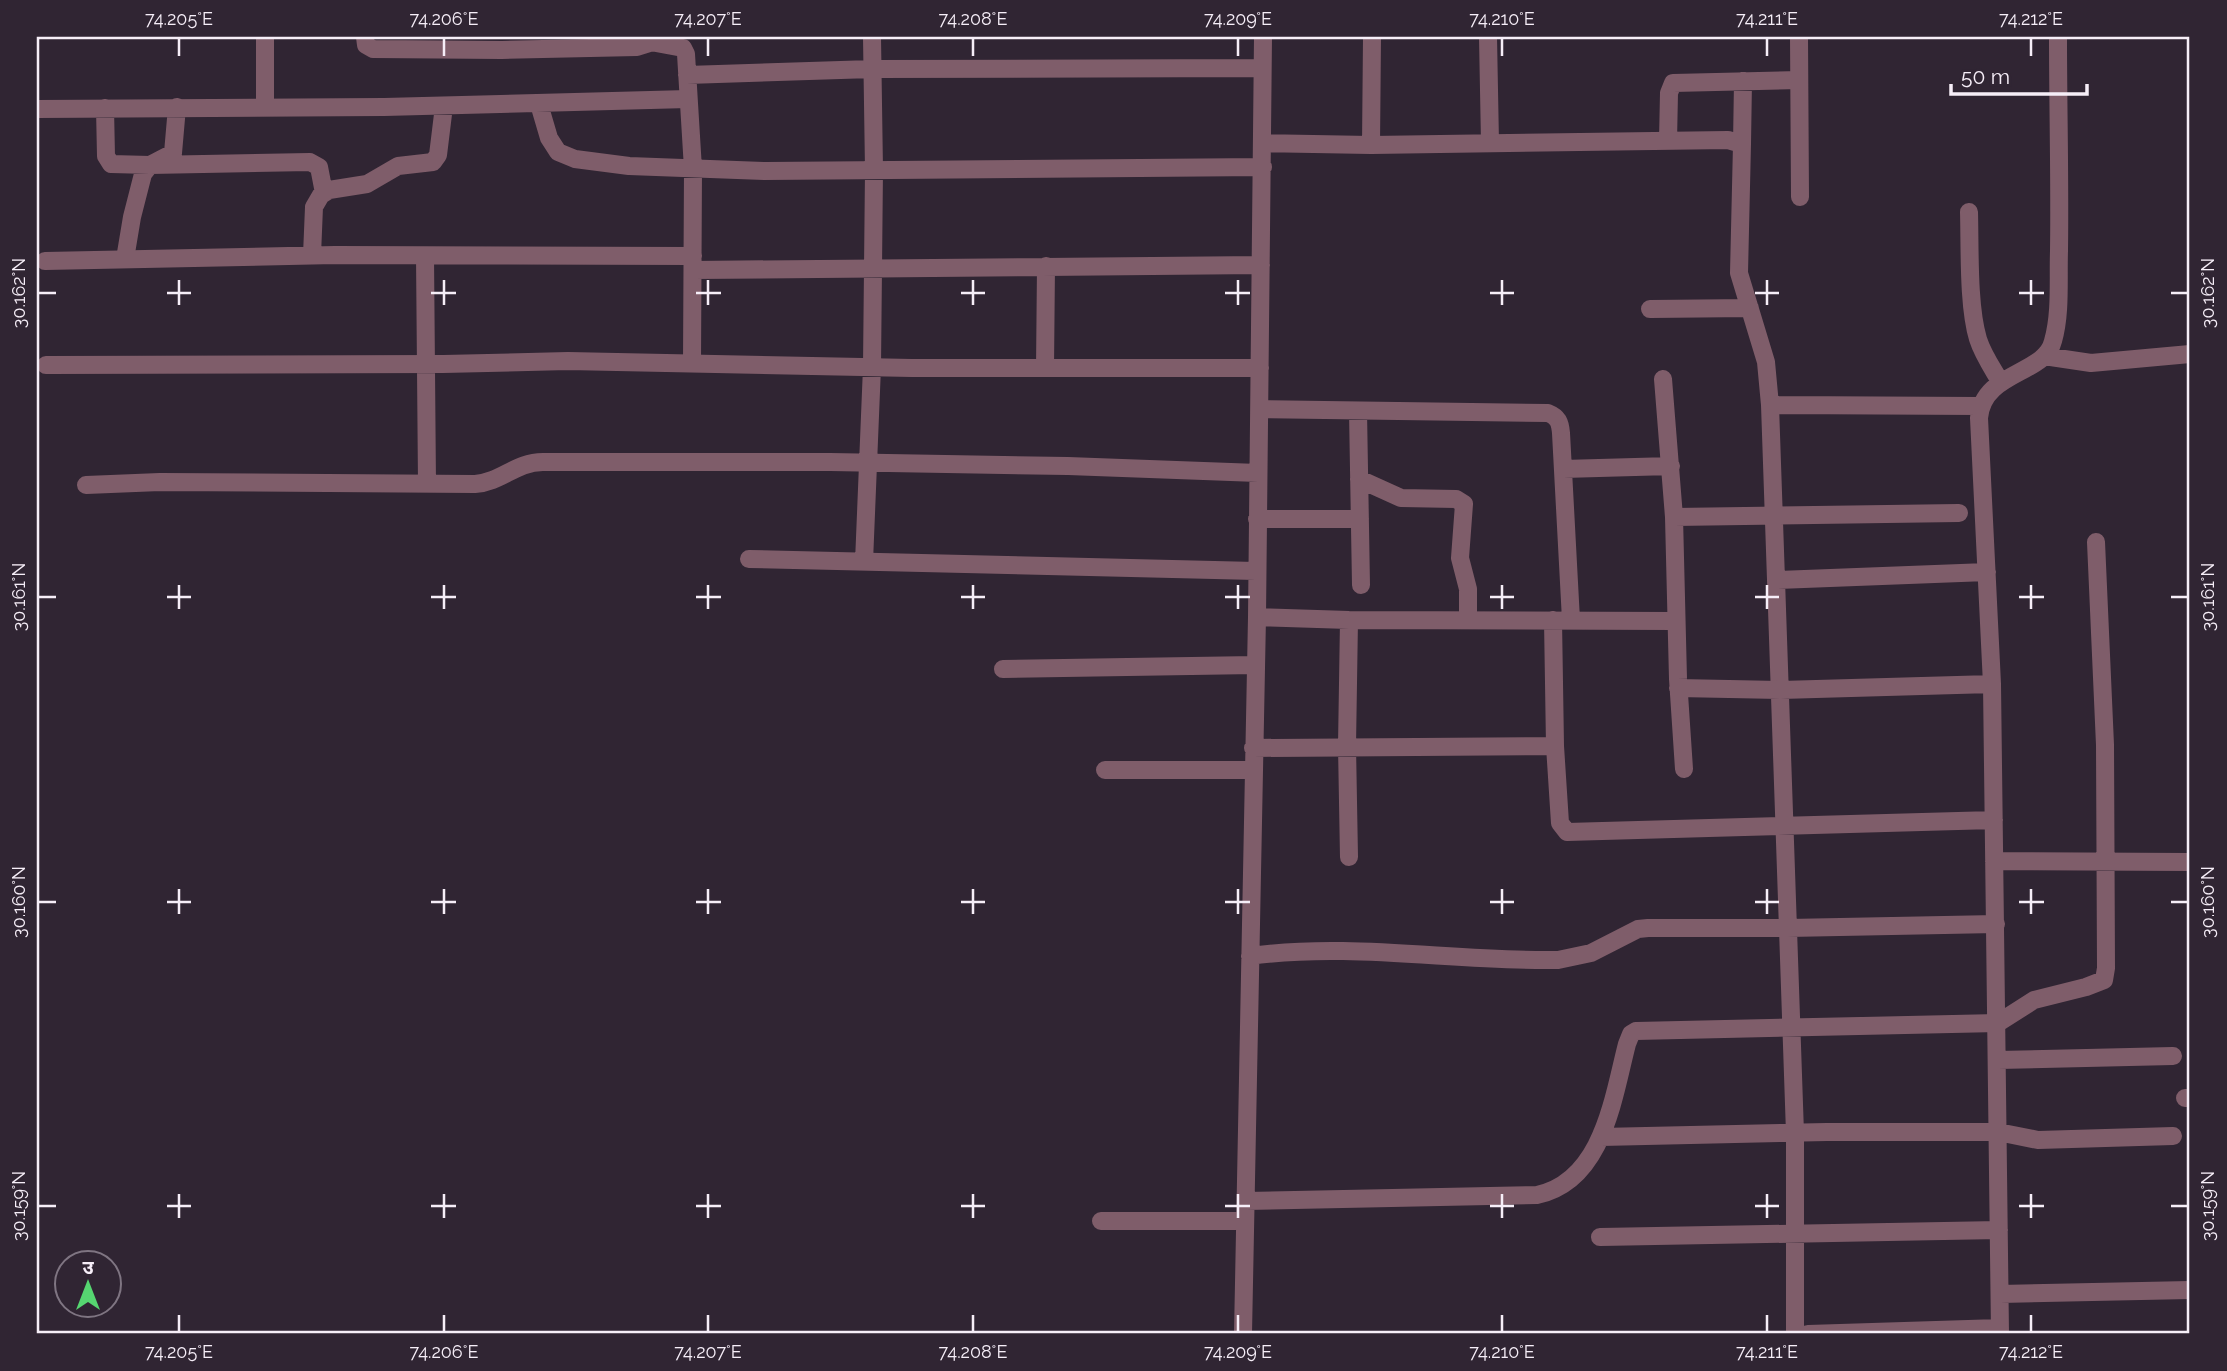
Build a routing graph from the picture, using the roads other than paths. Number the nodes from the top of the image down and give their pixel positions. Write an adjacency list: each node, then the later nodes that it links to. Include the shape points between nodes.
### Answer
1 (265, 37): 20 (street)
2 (365, 37): 10 (street, via 366,45 373,49)
3 (872, 37): 12 (street)
4 (1264, 37): 11 (street)
5 (1372, 37): 27 (street)
6 (1488, 37): 25 (street)
7 (1799, 37): 14 (street)
8 (2058, 37): 46 (street, via 2058,283 2053,342)
9 (652, 39): 10 (street, via 637,47); 13 (street, via 683,48)
10 (510, 43)
11 (1262, 68): 12 (street); 24 (street)
12 (872, 69): 13 (street); 31 (street)
13 (687, 75): 16 (street)
14 (1799, 80): 15 (street); 33 (street)
15 (1744, 81): 23 (street, via 1672,83); 26 (street)
16 (688, 99): 17 (street); 30 (street)
17 (539, 104): 18 (street); 30 (street, via 550,138 565,156)
18 (444, 106): 20 (street); 32 (street, via 438,155 433,162 398,166 368,184)
19 (177, 107): 20 (street); 21 (street); 28 (street, via 173,153)
20 (265, 107)
21 (105, 108): 22 (street); 28 (street, via 108,161)
22 (37, 109)
23 (1668, 141): 25 (street); 26 (street)
24 (1262, 143): 27 (street); 29 (street)
25 (1490, 143): 27 (street)
26 (1742, 144): 43 (street, via 1738,265)
27 (1371, 145)
28 (150, 165): 32 (street, via 310,162 317,165); 37 (street, via 139,183)
29 (1263, 167): 31 (street); 40 (street)
30 (693, 169): 31 (street); 39 (street)
31 (874, 170): 42 (street)
32 (324, 193): 35 (street, via 314,207)
33 (1800, 197)
34 (1969, 212): 54 (street, via 1977,335)
35 (312, 256): 36 (street); 37 (street)
36 (425, 256): 39 (street); 49 (street)
37 (125, 259): 38 (street)
38 (45, 261)
39 (693, 263): 42 (street); 47 (street)
40 (1261, 265): 41 (street); 52 (street)
41 (1046, 266): 42 (street); 51 (street)
42 (872, 268): 50 (street)
43 (1749, 308): 44 (street); 55 (street, via 1766,362)
44 (1650, 309)
45 (2190, 354): 46 (street, via 2091,363)
46 (2043, 356): 54 (street)
47 (692, 363): 49 (street); 50 (street)
48 (46, 365): 49 (street)
49 (425, 365): 64 (street)
50 (872, 367): 51 (street); 59 (street)
51 (1045, 368): 52 (street)
52 (1260, 368): 57 (street)
53 (1663, 379): 60 (street)
54 (2001, 383): 56 (street)
55 (1770, 405): 56 (street); 67 (street)
56 (1980, 406): 75 (street)
57 (1260, 409): 58 (street); 62 (street)
58 (1358, 411): 61 (street, via 1548,412 1560,424); 63 (street)
59 (869, 463): 62 (street); 64 (street, via 528,462 489,483); 73 (street)
60 (1671, 466): 61 (street); 68 (street)
61 (1563, 469): 81 (street)
62 (1258, 472): 69 (street)
63 (1359, 479): 70 (street); 79 (street, via 1401,498 1455,499 1464,504 1460,558 1468,589)
64 (427, 484): 65 (street)
65 (86, 485)
66 (1959, 513): 67 (street)
67 (1774, 516): 68 (street); 76 (street)
68 (1674, 517): 82 (street)
69 (1257, 519): 70 (street); 74 (street)
70 (1360, 519): 77 (street)
71 (2096, 542): 98 (street)
72 (749, 559): 73 (street)
73 (864, 562): 74 (street)
74 (1256, 571): 78 (street)
75 (1987, 572): 76 (street); 85 (street)
76 (1776, 580): 87 (street)
77 (1361, 585)
78 (1256, 617): 80 (street); 83 (street)
79 (1468, 619): 80 (street); 81 (street)
80 (1349, 620): 88 (street)
81 (1562, 620): 82 (street); 89 (street)
82 (1676, 621): 86 (street)
83 (1255, 665): 84 (street); 90 (street)
84 (1003, 669)
85 (1993, 684): 87 (street); 94 (street)
86 (1678, 688): 87 (street); 91 (street)
87 (1781, 690): 95 (street)
88 (1347, 746): 89 (street); 90 (street); 96 (street)
89 (1555, 746): 95 (street, via 1560,823 1567,832)
90 (1253, 748): 93 (street)
91 (1684, 769)
92 (1105, 770): 93 (street)
93 (1252, 770): 102 (street)
94 (1994, 820): 95 (street); 97 (street)
95 (1786, 828): 101 (street)
96 (1349, 858)
97 (1994, 860): 98 (street); 100 (street)
98 (2105, 862): 99 (street); 103 (street, via 2104,980 2034,1000)
99 (2190, 862)
100 (1996, 925): 101 (street); 103 (street)
101 (1788, 928): 102 (street, via 1638,929 1591,953 1558,960 1335,951); 104 (street)
102 (1250, 956): 111 (street)
103 (1997, 1023): 104 (street); 106 (street)
104 (1791, 1027): 108 (street); 110 (street, via 1636,1031 1627,1044)
105 (2173, 1056): 106 (street)
106 (1998, 1060): 107 (street)
107 (1998, 1132): 108 (street); 109 (street, via 2038,1140); 114 (street)
108 (1795, 1133): 110 (street); 115 (street)
109 (2173, 1136)
110 (1601, 1137): 111 (street, via 1584,1165 1563,1185 1537,1195)
111 (1246, 1201): 113 (street)
112 (1101, 1221): 113 (street)
113 (1245, 1221): 120 (street)
114 (1999, 1230): 115 (street); 118 (street)
115 (1795, 1234): 116 (street); 121 (street)
116 (1600, 1237)
117 (2190, 1290): 118 (street)
118 (2000, 1294): 119 (street)
119 (2000, 1331): 122 (street)
120 (1243, 1334)
121 (1795, 1334)
122 (1808, 1334)

